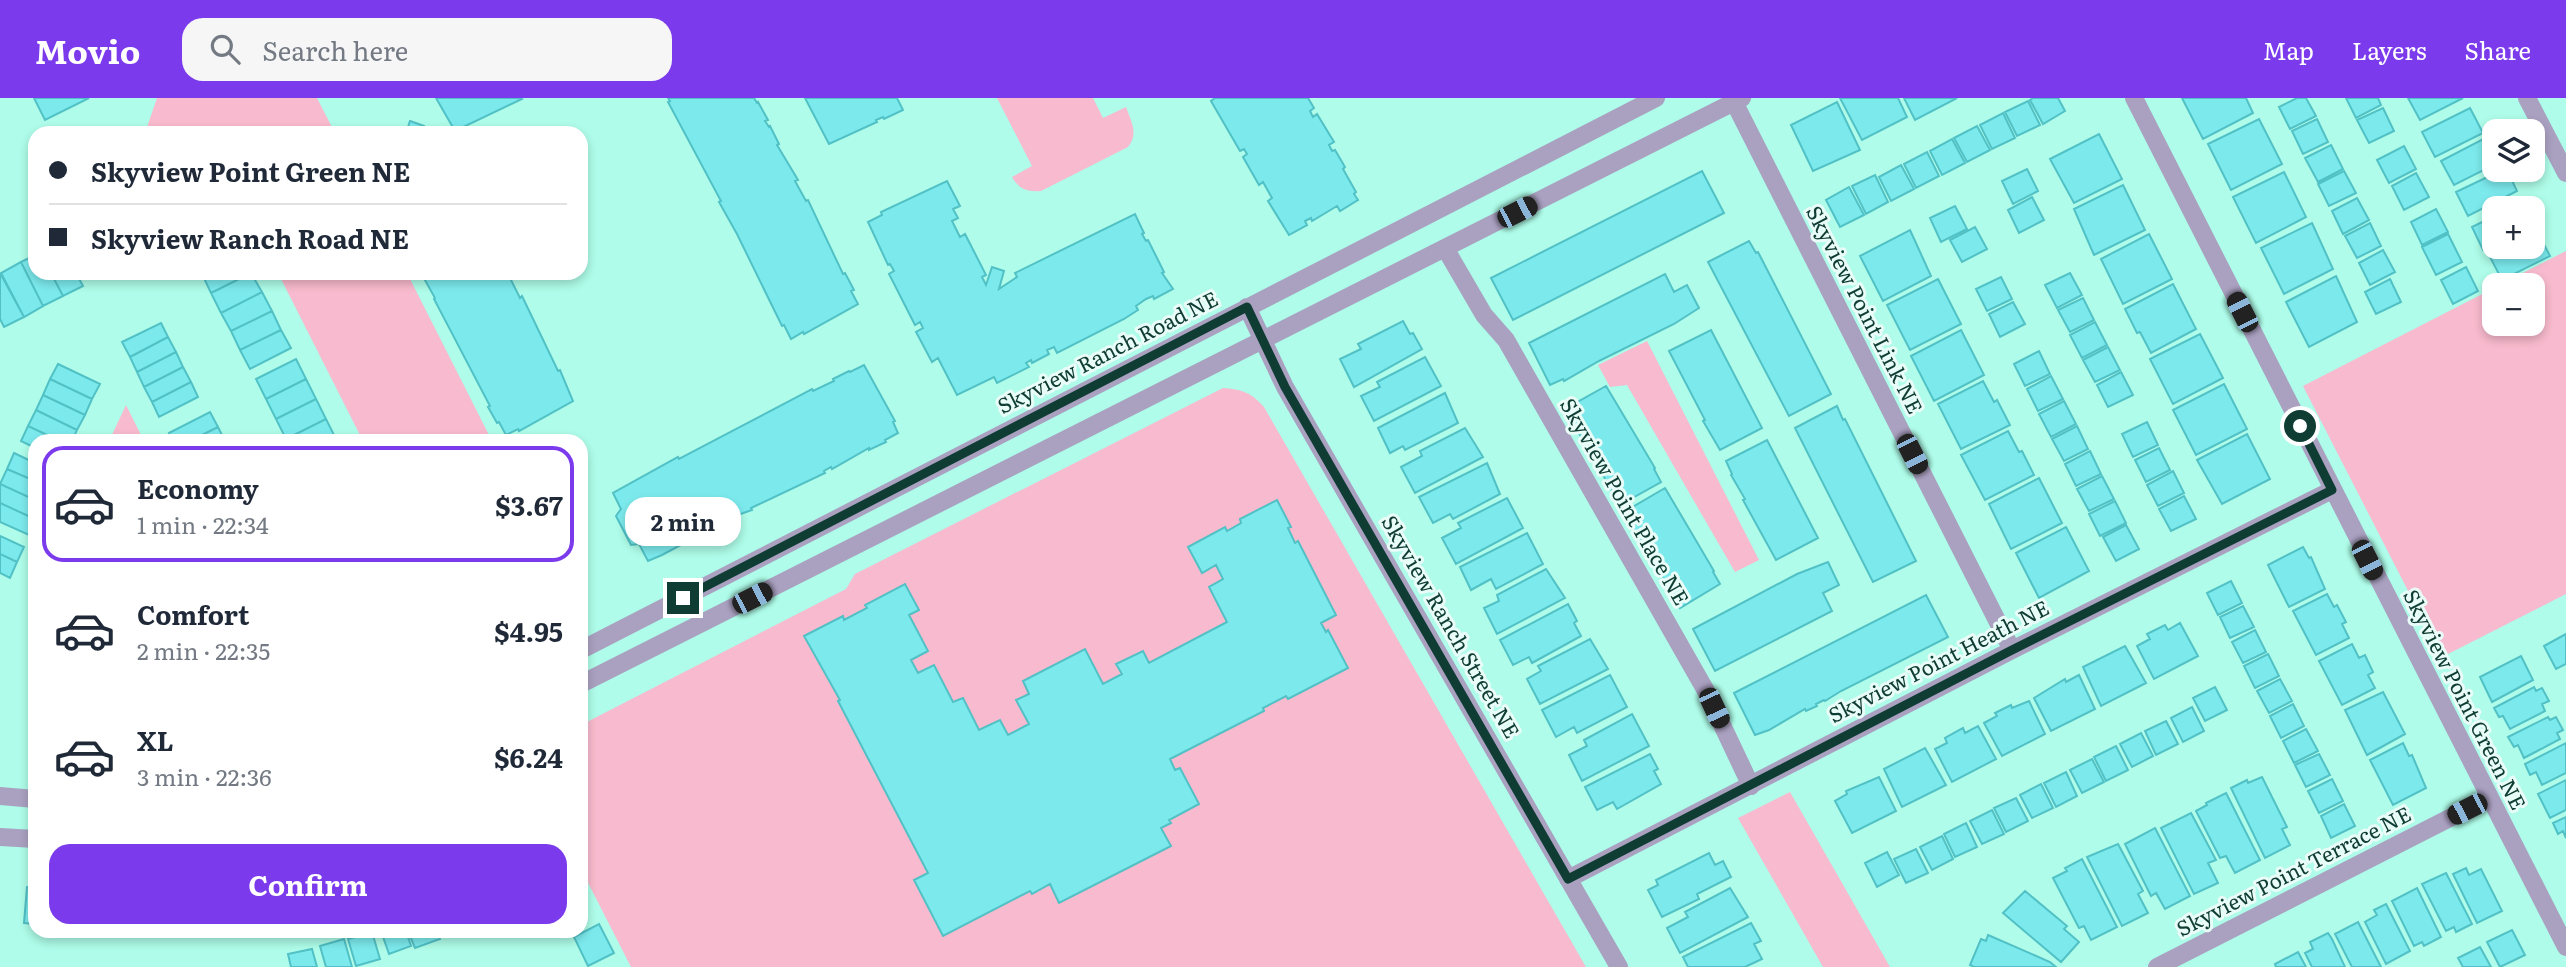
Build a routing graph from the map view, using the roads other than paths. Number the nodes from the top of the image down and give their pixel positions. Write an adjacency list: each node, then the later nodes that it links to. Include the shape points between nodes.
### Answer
1 (1656, 98): 7 (street, Skyview Ranch Road NE)
2 (2134, 98): 9 (street, Skyview Point Green NE)
3 (2527, 98): 5 (street)
4 (1736, 99): 6 (street); 11 (street, Skyview Point Link NE)
5 (2566, 173)
6 (1445, 248): 8 (street); 13 (street, Skyview Point Place NE, via 1484,314 1506,340 1706,691)
7 (1247, 307): 8 (street, Skyview Ranch Street NE); 10 (street, Skyview Ranch Road NE)
8 (1264, 339): 12 (street); 19 (street, Skyview Ranch Street NE, via 1285,387)
9 (2332, 490): 11 (street, Skyview Point Heath NE); 16 (street, Skyview Point Green NE)
10 (588, 646)
11 (2012, 650): 13 (street, Skyview Point Heath NE)
12 (588, 680)
13 (1751, 786): 19 (street, Skyview Point Heath NE)
14 (0, 796): 15 (street)
15 (28, 798)
16 (2489, 798): 20 (street, Skyview Point Green NE); 22 (street, Skyview Point Terrace NE)
17 (0, 837): 18 (street)
18 (28, 839)
19 (1568, 879): 21 (street, Skyview Ranch Street NE)
20 (2566, 947)
21 (1619, 967)
22 (2157, 967)

